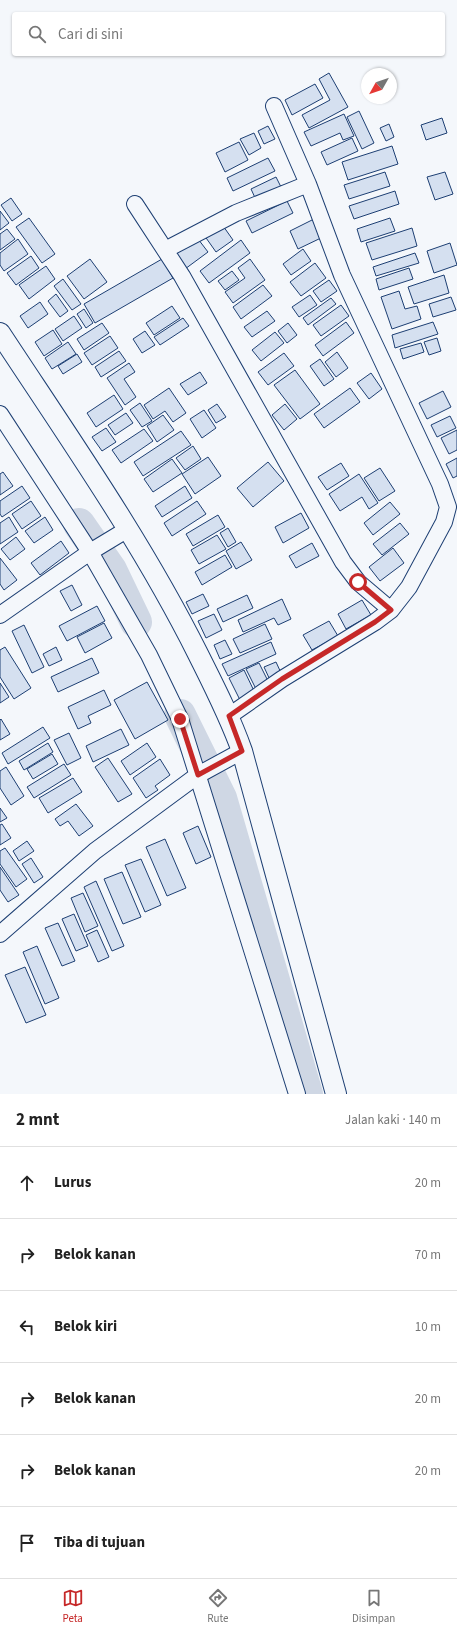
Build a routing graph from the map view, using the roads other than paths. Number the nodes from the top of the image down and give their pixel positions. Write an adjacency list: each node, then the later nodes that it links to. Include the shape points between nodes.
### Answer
1 (274, 106): 2 (street)
2 (308, 184): 4 (street, via 236,213); 9 (street, via 342,275 440,484 448,507 444,522 409,587)
3 (135, 204): 4 (street)
4 (165, 250): 9 (street, via 343,562 358,582)
5 (0, 333): 7 (street)
6 (0, 414): 8 (street)
7 (122, 532): 8 (street); 11 (street, via 178,613)
8 (92, 550): 10 (street); 13 (street, via 149,655)
9 (391, 610): 11 (street)
10 (0, 615)
11 (229, 716): 12 (street)
12 (236, 754): 13 (street); 16 (street)
13 (203, 773): 14 (street, via 95,850); 15 (street)
14 (0, 934)
15 (297, 1094)
16 (336, 1094)

